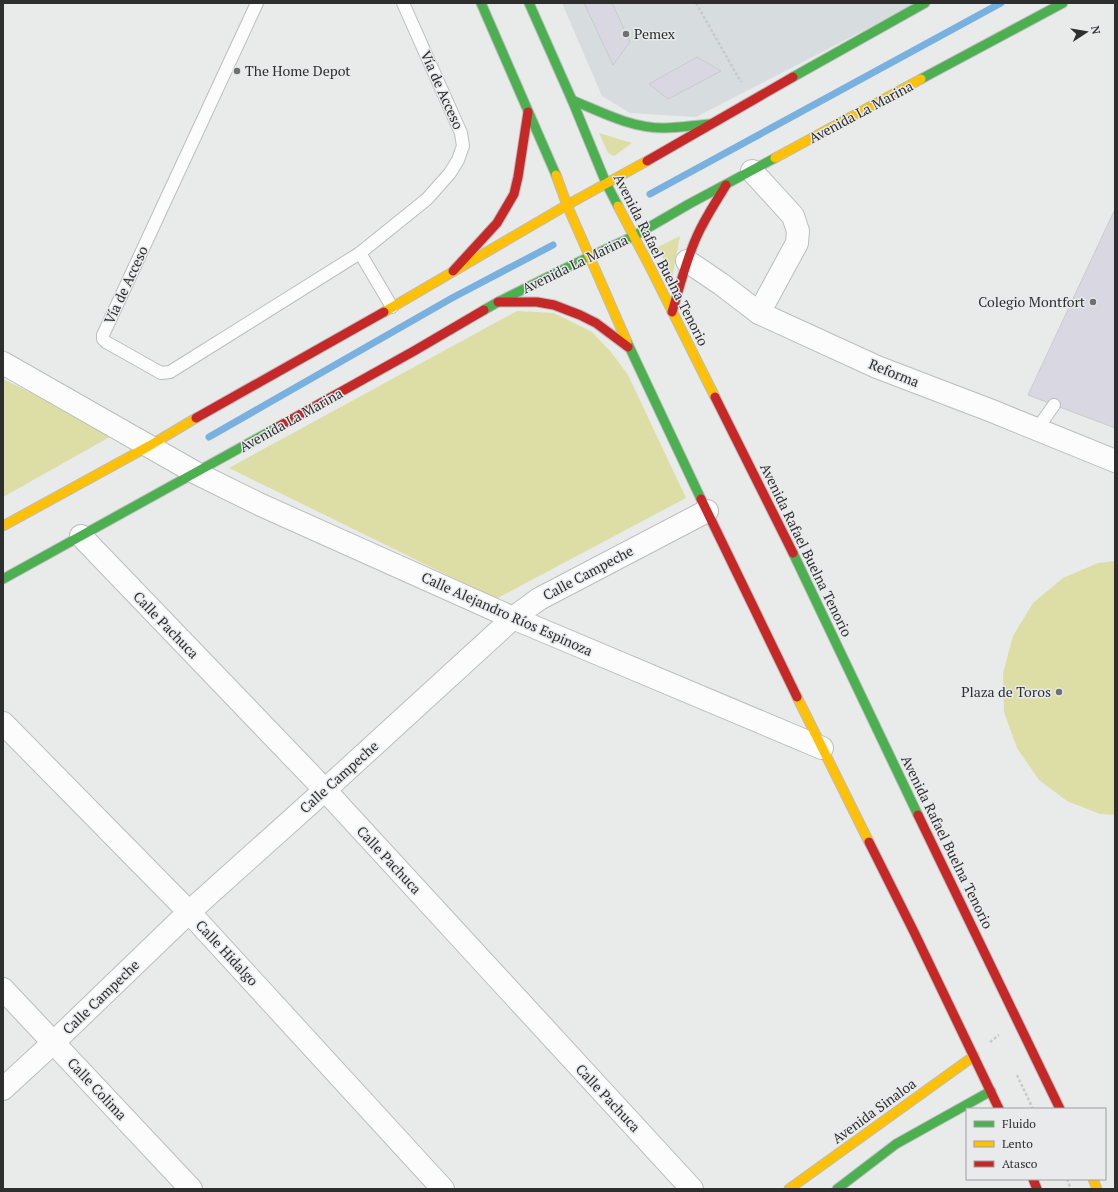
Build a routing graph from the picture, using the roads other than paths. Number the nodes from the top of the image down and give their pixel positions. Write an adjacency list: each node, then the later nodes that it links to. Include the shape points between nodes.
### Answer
1 (257, 3): 15 (lane, Vía de Acceso, via 103,339 161,373 170,372)
2 (481, 3): 8 (main road)
3 (529, 3): 7 (main road, Avenida Rafael Buelna Tenorio)
4 (925, 3): 9 (main road)
5 (1063, 3): 10 (main road, Avenida La Marina)
6 (407, 4): 15 (lane, Vía de Acceso, via 461,133 463,146 450,172 427,199)
7 (572, 100): 9 (main road, via 621,120 642,125 663,128); 11 (main road, Avenida Rafael Buelna Tenorio)
8 (528, 112): 13 (main road); 18 (main road, via 514,194 497,223)
9 (710, 124): 11 (main road)
10 (752, 171): 12 (main road, Avenida La Marina); 22 (street, via 792,216 798,231 797,243)
11 (606, 183): 13 (main road); 14 (main road, Avenida Rafael Buelna Tenorio)
12 (726, 185): 14 (main road, Avenida La Marina); 17 (main road, via 694,240)
13 (567, 205): 16 (main road); 18 (main road)
14 (634, 236): 16 (main road, Avenida La Marina); 21 (main road, Avenida Rafael Buelna Tenorio)
15 (360, 253): 20 (lane)
16 (589, 257): 19 (main road, Avenida La Marina); 23 (main road)
17 (686, 261): 21 (main road); 22 (street, Reforma)
18 (453, 271): 20 (main road)
19 (498, 302): 23 (main road, via 537,302 554,305 596,323); 29 (main road, Avenida La Marina)
20 (392, 307): 27 (main road)
21 (672, 312): 45 (main road, Avenida Rafael Buelna Tenorio, via 790,547)
22 (759, 313): 26 (street, Reforma, via 877,367)
23 (629, 347): 30 (main road)
24 (3, 363): 27 (street)
25 (1054, 405): 26 (lane)
26 (1037, 429): 28 (street, Reforma)
27 (149, 446): 29 (street); 31 (main road)
28 (1115, 461)
29 (196, 473): 32 (main road, Avenida La Marina); 34 (street, Calle Alejandro Ríos Espinoza)
30 (707, 511): 34 (street, Calle Campeche, via 539,599); 36 (main road)
31 (3, 526)
32 (81, 536): 33 (main road, Avenida La Marina); 37 (street, Calle Pachuca)
33 (3, 579)
34 (513, 618): 36 (street, Calle Alejandro Ríos Espinoza); 37 (street, Calle Campeche)
35 (3, 723): 38 (street, Calle Hidalgo)
36 (822, 748): 41 (main road)
37 (325, 790): 38 (street, Calle Campeche); 49 (street, Calle Pachuca)
38 (189, 912): 40 (street, Calle Campeche); 48 (street, Calle Hidalgo)
39 (3, 989): 40 (street, Calle Colima)
40 (54, 1042): 42 (street, Calle Campeche); 47 (street, Calle Colima)
41 (974, 1056): 43 (main road); 50 (main road, Avenida Sinaloa)
42 (3, 1089)
43 (991, 1091): 44 (main road); 51 (main road, via 896,1144)
44 (1000, 1108)
45 (1060, 1108)
46 (1092, 1180): 52 (main road)
47 (191, 1189)
48 (443, 1189)
49 (692, 1189)
50 (789, 1189)
51 (837, 1189)
52 (1097, 1189)

